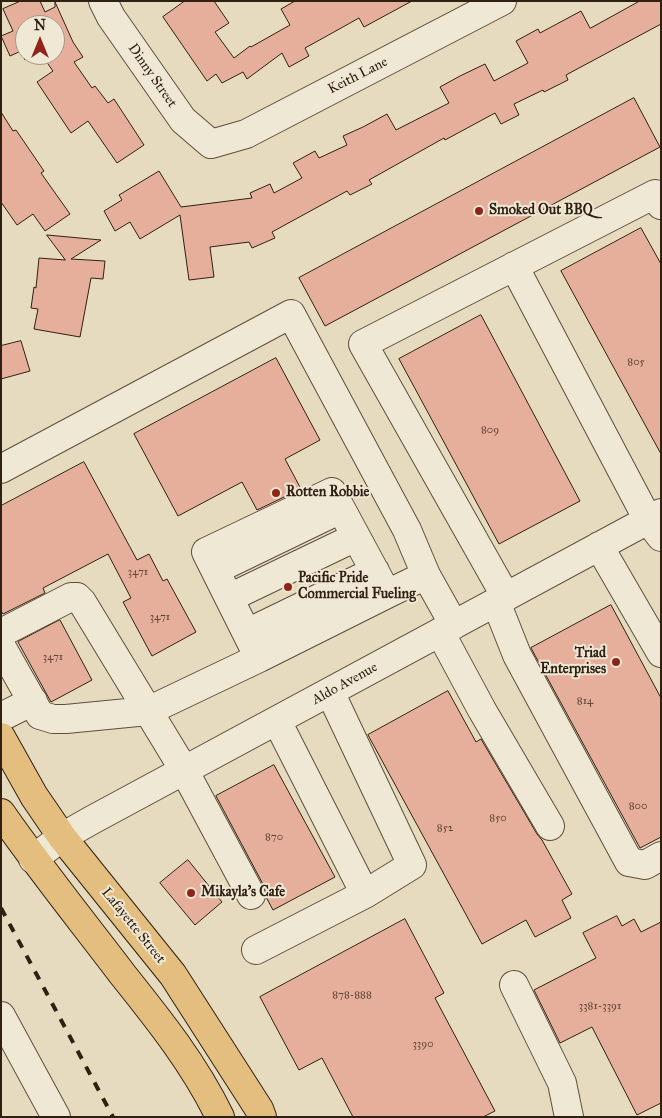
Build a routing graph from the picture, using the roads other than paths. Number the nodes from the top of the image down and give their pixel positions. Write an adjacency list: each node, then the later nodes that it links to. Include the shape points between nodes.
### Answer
1 (103, 1): 3 (street, Dinny Street, via 183,120)
2 (502, 1): 3 (street, Keith Lane, via 246,134)
3 (211, 144)
4 (661, 205): 5 (street, via 655,194)
5 (514, 266): 7 (street); 13 (street, via 363,344)
6 (1, 469): 10 (street, via 291,314 407,530)
7 (656, 523): 9 (street, Aldo Avenue)
8 (356, 537): 11 (street); 12 (street); 12 (street, via 332,492 206,552)
9 (599, 546): 13 (street, Aldo Avenue); 18 (street)
10 (426, 575): 11 (street); 14 (street)
11 (381, 582): 16 (street); 19 (street)
12 (229, 598): 16 (street)
13 (501, 599): 14 (street, Aldo Avenue); 30 (street, via 517,655 630,862 645,865)
14 (447, 628): 20 (street, Aldo Avenue); 28 (street, via 482,710)
15 (1, 633): 22 (street, via 71,597 77,597)
16 (247, 633): 19 (street)
17 (1, 646): 21 (street)
18 (661, 653)
19 (259, 658): 22 (street)
20 (330, 692): 24 (street, Aldo Avenue); 32 (street, via 412,865)
21 (33, 701): 22 (street, via 40,715 53,719); 23 (street)
22 (148, 711): 26 (street)
23 (1, 717)
24 (277, 721): 26 (street, Aldo Avenue); 32 (street)
25 (1, 737): 29 (main road, Lafayette Street, via 34,796)
26 (184, 770): 29 (street, Aldo Avenue); 33 (street)
27 (1, 813): 31 (main road)
28 (550, 826)
29 (62, 837): 31 (street, Aldo Avenue); 40 (main road, Lafayette Street, via 173,975)
30 (661, 856)
31 (33, 859): 39 (main road, via 184,1055)
32 (365, 894): 34 (street)
33 (252, 895)
34 (256, 950)
35 (514, 985): 41 (street, via 562,1083)
36 (1, 1016): 37 (street)
37 (9, 1050): 38 (street)
38 (56, 1117)
39 (220, 1117)
40 (262, 1117)
41 (569, 1117)

